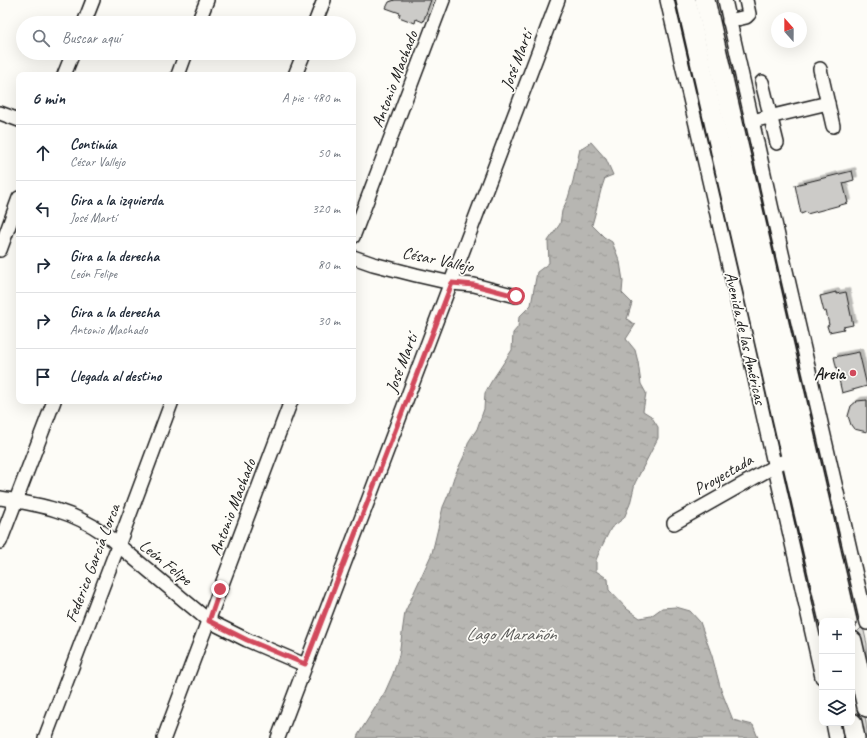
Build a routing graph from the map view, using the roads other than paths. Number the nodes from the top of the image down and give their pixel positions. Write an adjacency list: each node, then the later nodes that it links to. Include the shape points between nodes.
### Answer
1 (93, 0): 11 (street)
2 (207, 0): 12 (street)
3 (324, 0): 13 (street)
4 (443, 0): 31 (street, Antonio Machado)
5 (558, 0): 34 (street, José Martí)
6 (667, 0): 39 (street, Avenida de las Américas)
7 (686, 0): 39 (highway, Avenida de las Américas)
8 (705, 0): 46 (highway, Avenida de las Américas)
9 (725, 0): 14 (street)
10 (746, 0): 14 (street, via 749,14)
11 (87, 16)
12 (201, 16)
13 (318, 16)
14 (730, 21): 26 (street)
15 (70, 60): 19 (street)
16 (183, 60): 20 (street)
17 (301, 60): 21 (street)
18 (820, 69): 23 (street)
19 (65, 72)
20 (179, 72)
21 (296, 72)
22 (762, 82): 24 (street)
23 (827, 98): 24 (street); 28 (street)
24 (769, 112): 26 (street); 29 (street)
25 (0, 113): 27 (street)
26 (751, 117): 47 (street)
27 (16, 119)
28 (833, 126)
29 (777, 143)
30 (16, 206): 32 (street)
31 (356, 229)
32 (0, 250)
33 (356, 258): 34 (street, César Vallejo)
34 (452, 283): 35 (street, César Vallejo, via 474,285); 53 (street, José Martí)
35 (516, 296)
36 (53, 404): 41 (street)
37 (171, 404): 44 (street, Federico García Lorca)
38 (290, 404): 48 (street, Antonio Machado)
39 (783, 461): 42 (street, Proyectada); 45 (highway, Avenida de las Américas); 50 (street, Avenida de las Américas)
40 (0, 498): 41 (street, León Felipe)
41 (15, 501): 43 (street); 44 (street, León Felipe, via 73,515 90,524)
42 (674, 523)
43 (0, 542)
44 (118, 546): 48 (street, León Felipe); 57 (street, Federico García Lorca)
45 (828, 618)
46 (846, 618)
47 (867, 620): 49 (street)
48 (209, 621): 53 (street, León Felipe); 58 (street, Antonio Machado)
49 (855, 622)
50 (817, 630): 51 (street, Avenida de las Américas)
51 (820, 654)
52 (855, 654): 54 (highway)
53 (305, 664): 59 (street, José Martí)
54 (867, 707)
55 (834, 726): 60 (street)
56 (853, 726): 61 (highway)
57 (45, 738)
58 (164, 738)
59 (278, 738)
60 (836, 738)
61 (855, 738)

